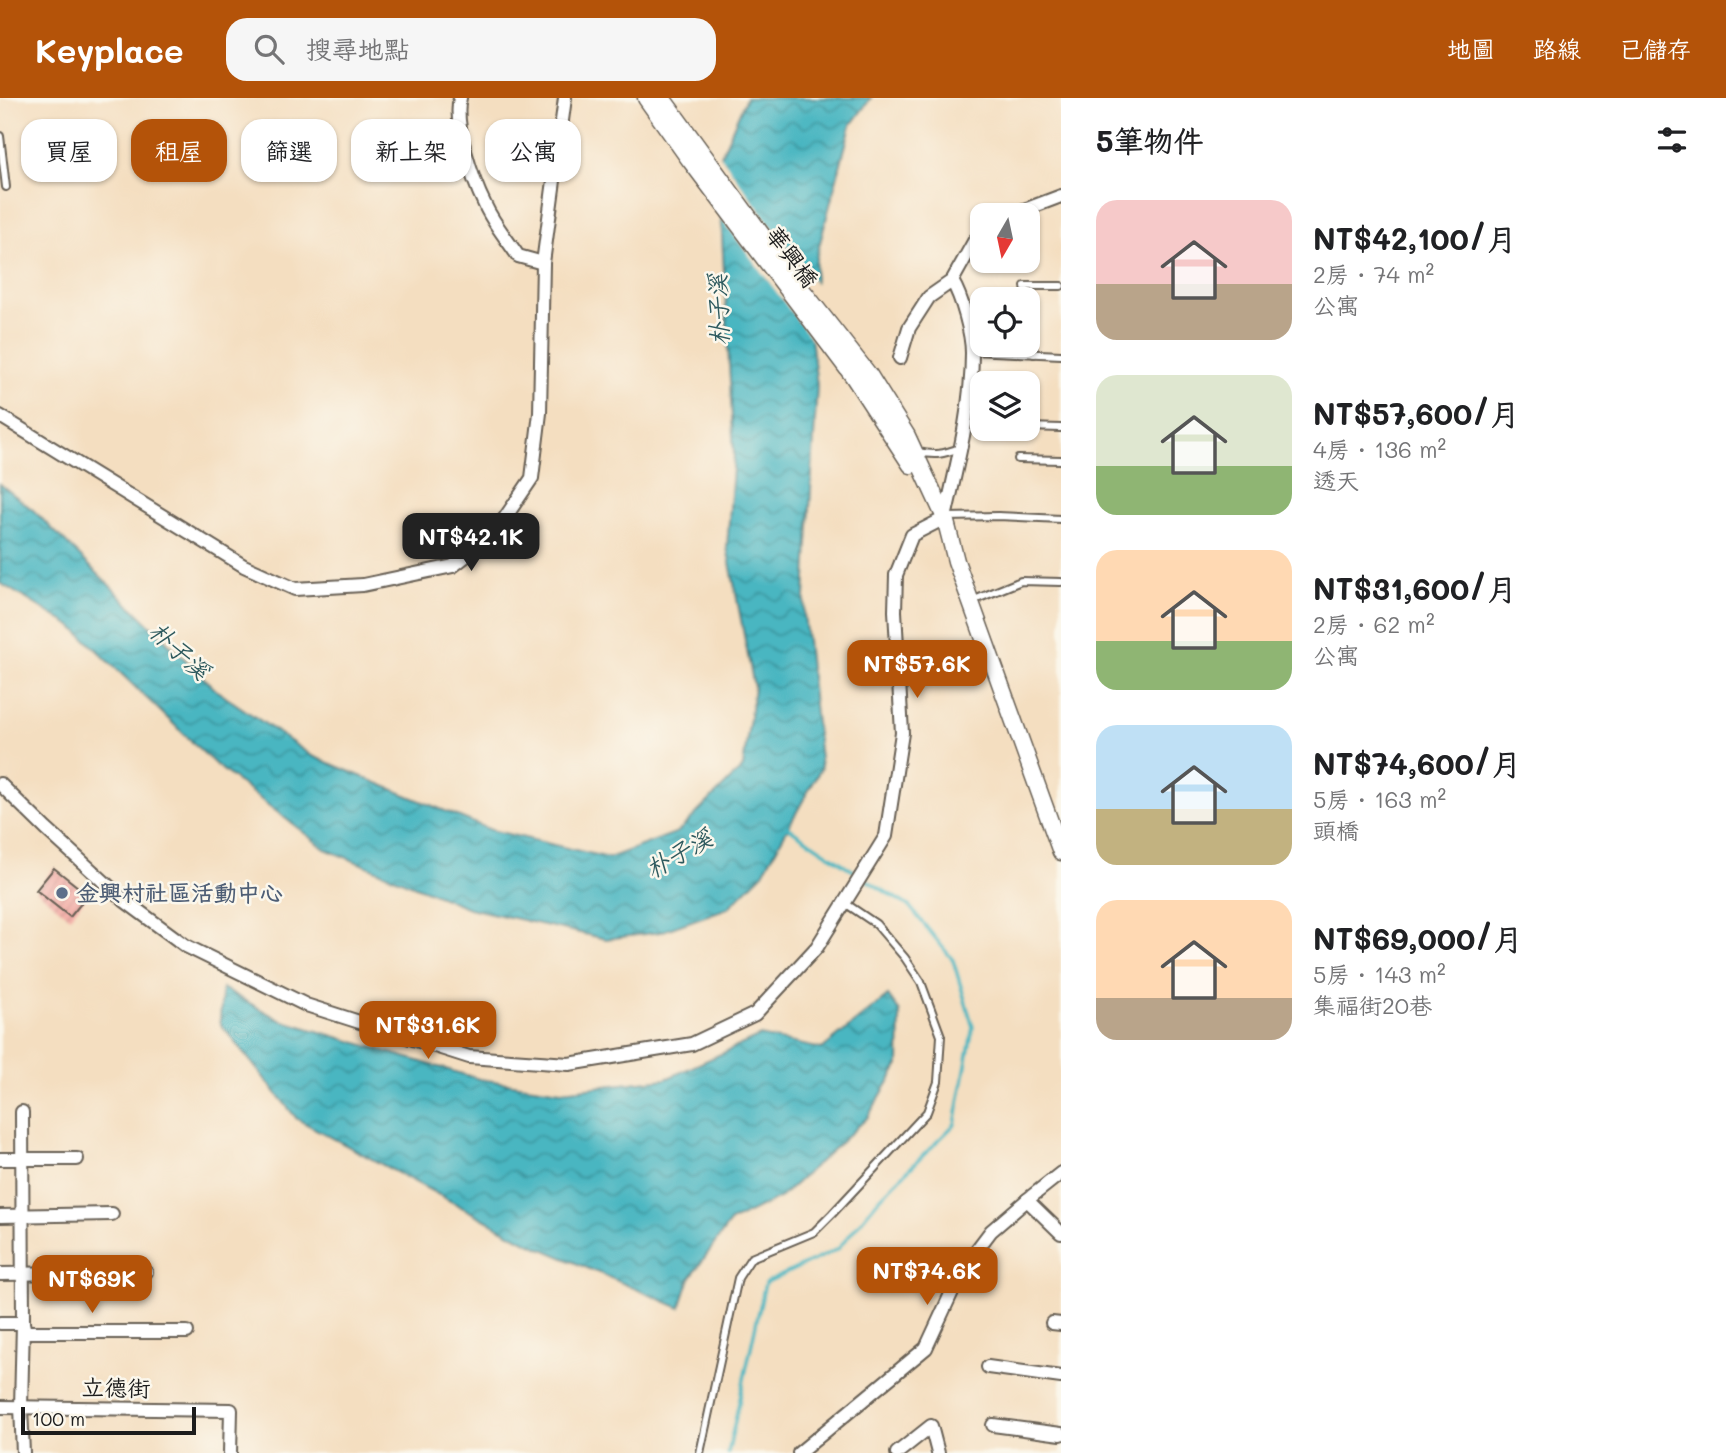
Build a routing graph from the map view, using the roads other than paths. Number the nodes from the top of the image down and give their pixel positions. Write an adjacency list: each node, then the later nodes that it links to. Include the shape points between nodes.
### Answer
1 (460, 98): 10 (street, via 465,152 485,206 518,256)
2 (565, 98): 10 (street)
3 (646, 98): 22 (street, 華興橋)
4 (662, 98): 22 (street, 華興橋, via 869,375)
5 (0, 136): 6 (lane)
6 (6, 187)
7 (1061, 196): 8 (street)
8 (1040, 204)
9 (970, 249): 11 (street)
10 (543, 263): 19 (street, via 540,414 532,478 494,534 453,566 363,585 295,589 244,566)
11 (952, 281): 14 (street, via 963,304); 18 (street, via 929,297 909,328)
12 (1061, 286): 13 (lane)
13 (1025, 287)
14 (970, 341)
15 (1040, 354): 16 (lane)
16 (1061, 355)
17 (972, 357): 23 (street)
18 (900, 358)
19 (0, 416)
20 (1040, 427): 21 (lane)
21 (1061, 428)
22 (906, 444): 23 (lane, via 931,455); 26 (street)
23 (960, 448): 26 (street)
24 (1018, 459): 25 (lane)
25 (1061, 460)
26 (946, 517): 27 (lane); 29 (street); 32 (street, via 912,536 895,575 902,733 886,836)
27 (1061, 519)
28 (1061, 582): 29 (lane, via 1021,581)
29 (970, 601): 31 (street)
30 (0, 784): 32 (street, via 125,901 186,946 306,1005 469,1056 569,1064 692,1044 755,1014 817,947)
31 (1061, 852)
32 (845, 903): 57 (lane, via 876,924 921,982 941,1036 938,1082 927,1112 814,1232 751,1258 738,1278)
33 (22, 1112): 35 (street)
34 (0, 1159): 35 (street)
35 (22, 1159): 36 (street); 41 (street)
36 (77, 1159)
37 (1061, 1173): 38 (street)
38 (1027, 1200): 42 (street); 58 (street, via 991,1231 963,1268 926,1348)
39 (112, 1214): 41 (street)
40 (0, 1216): 41 (street)
41 (23, 1216): 45 (street)
42 (1061, 1233)
43 (146, 1272): 45 (street)
44 (0, 1274): 45 (street)
45 (22, 1274): 47 (street)
46 (0, 1323): 47 (street)
47 (23, 1323): 48 (street, via 25,1332); 52 (street)
48 (187, 1332)
49 (988, 1367): 50 (street)
50 (1061, 1377)
51 (0, 1407): 52 (street, 立德街)
52 (21, 1407): 55 (street); 56 (street, 立德街, via 231,1410)
53 (993, 1425): 54 (street)
54 (1061, 1434)
55 (23, 1453)
56 (230, 1453)
57 (700, 1453)
58 (799, 1453)
59 (897, 1453): 60 (street, via 931,1426)
60 (938, 1453)

